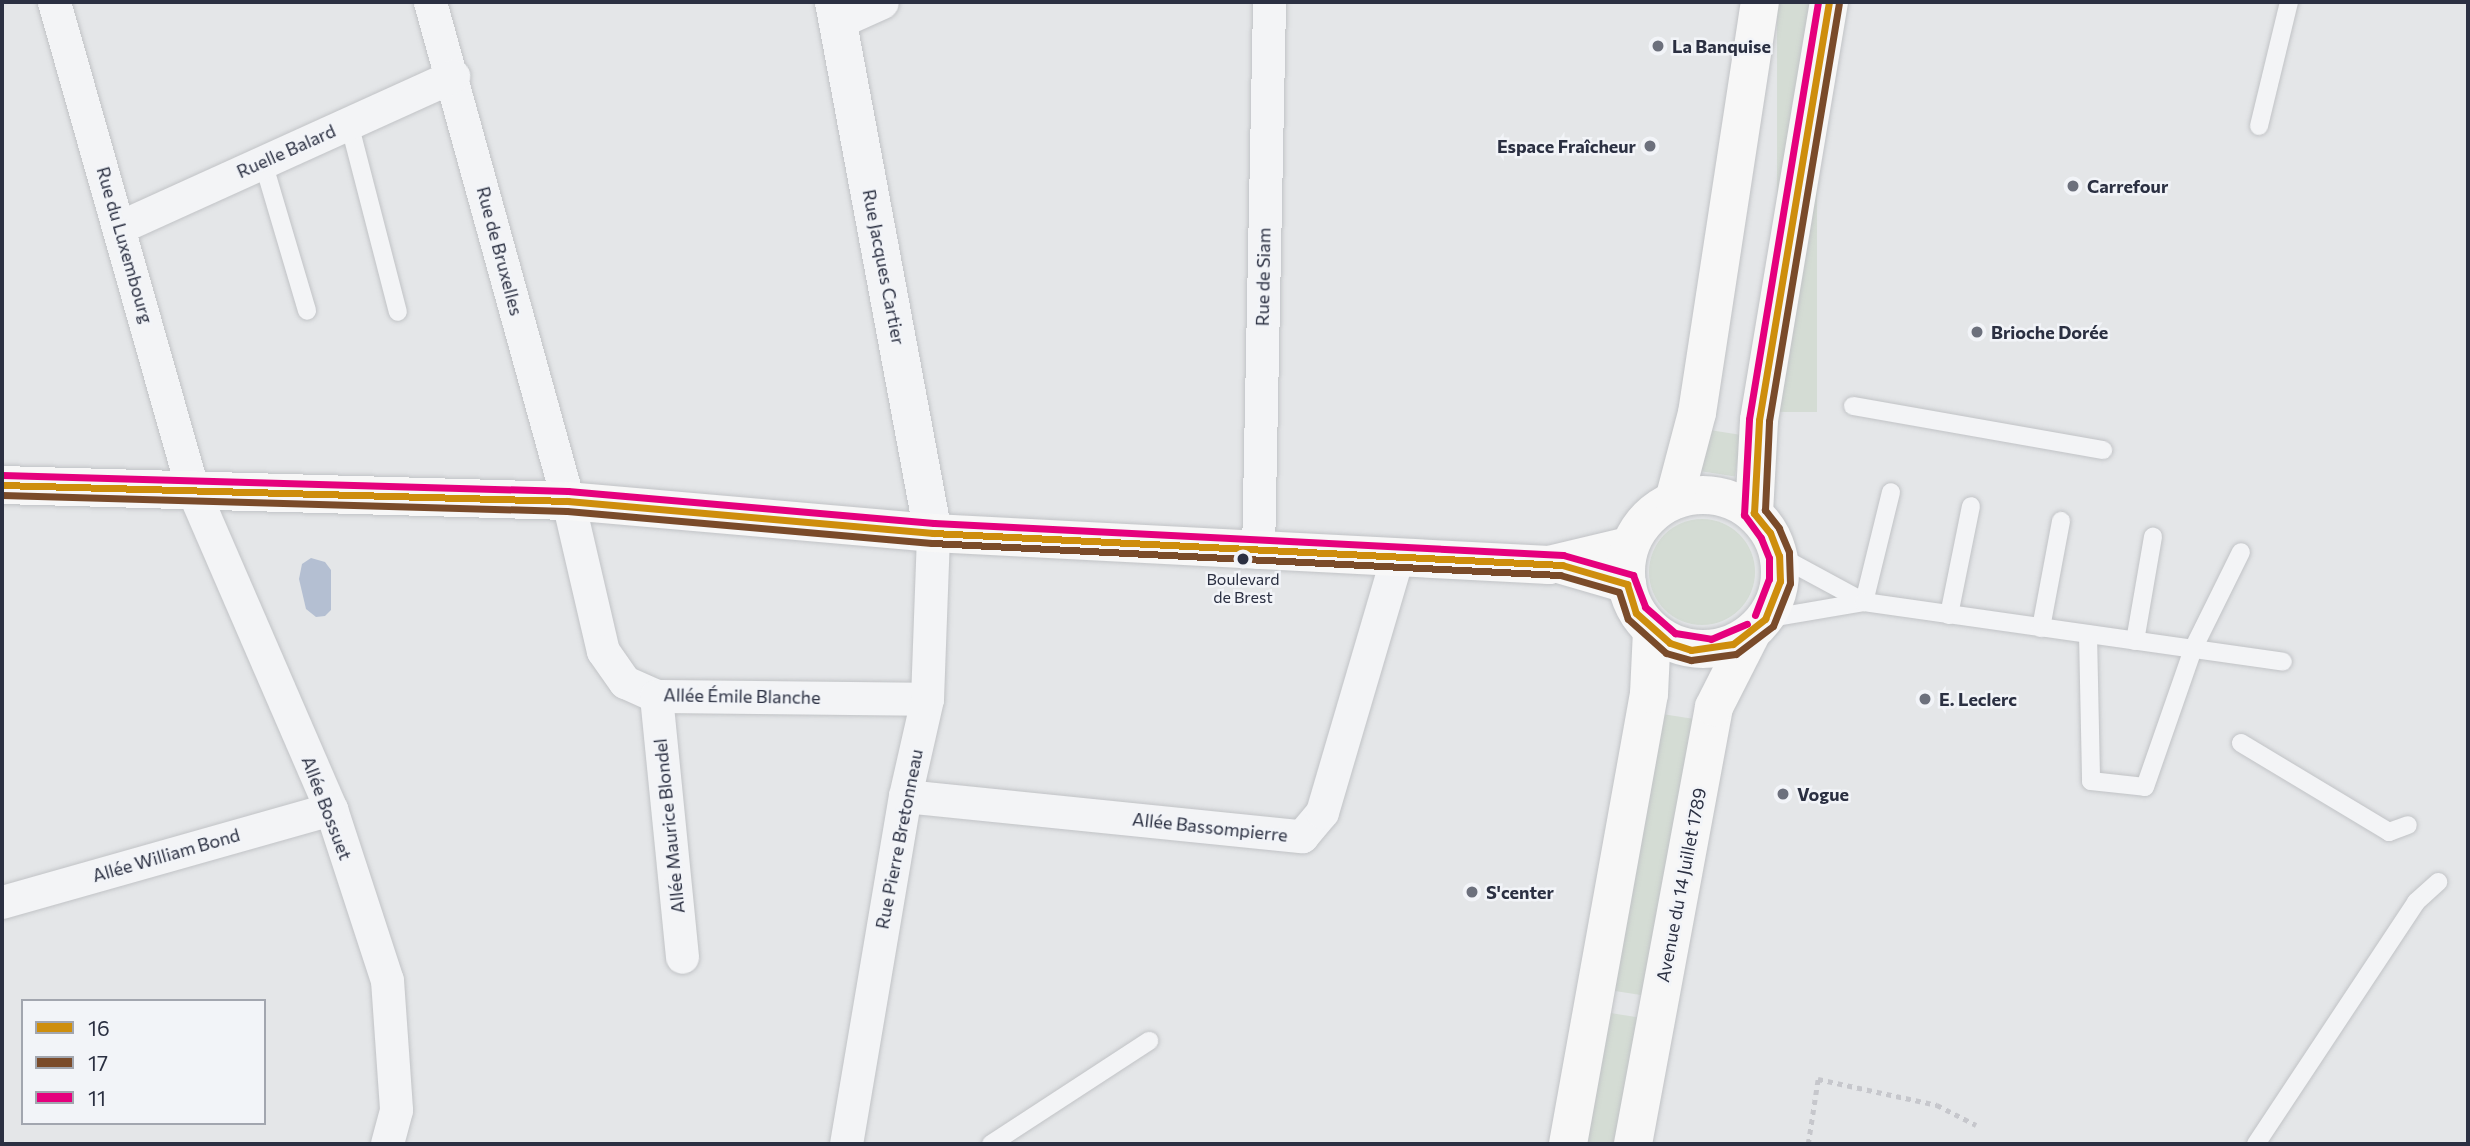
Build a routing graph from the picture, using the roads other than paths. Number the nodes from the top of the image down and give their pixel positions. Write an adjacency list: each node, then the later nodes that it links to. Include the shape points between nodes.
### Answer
1 (54, 2): 13 (street, Rue du Luxembourg)
2 (430, 2): 9 (street, Rue de Bruxelles)
3 (882, 2): 8 (street)
4 (1269, 2): 29 (street, Rue de Siam)
5 (1760, 2): 21 (main road, via 1697,413)
6 (1829, 2): 24 (main road, via 1759,420)
7 (2289, 2): 11 (lane)
8 (836, 12): 26 (street, Rue Jacques Cartier)
9 (453, 76): 10 (street, Ruelle Balard); 22 (street, Rue de Bruxelles)
10 (349, 123): 12 (street, Ruelle Balard); 15 (lane)
11 (2259, 126)
12 (263, 162): 13 (street, Ruelle Balard); 14 (lane)
13 (120, 227): 19 (street, Rue du Luxembourg)
14 (307, 310)
15 (398, 312)
16 (1853, 406): 17 (lane)
17 (2103, 450)
18 (2, 485): 19 (main road)
19 (192, 488): 22 (main road); 48 (street, Allée Bossuet)
20 (1891, 492): 35 (lane)
21 (1674, 500): 24 (main road, via 1716,495); 28 (main road, via 1640,527)
22 (568, 501): 26 (main road); 44 (street, Allée Émile Blanche, via 603,651 625,682)
23 (1971, 506): 36 (lane)
24 (1754, 513): 31 (main road, via 1770,533)
25 (2061, 521): 38 (lane)
26 (933, 533): 29 (main road); 45 (street, Rue Pierre Bretonneau)
27 (2153, 537): 41 (lane)
28 (1629, 546): 33 (main road); 34 (main road)
29 (1258, 552): 32 (main road)
30 (2241, 552): 42 (lane)
31 (1779, 556): 35 (lane); 37 (main road, via 1780,581)
32 (1397, 557): 33 (main road); 47 (street, Allée Bassompierre, via 1322,812 1302,836)
33 (1562, 565): 34 (main road)
34 (1627, 584): 39 (main road, via 1636,613)
35 (1864, 602): 36 (lane); 37 (lane)
36 (1949, 615): 38 (lane)
37 (1758, 626): 39 (main road, via 1733,644 1691,650); 58 (main road, Avenue du 14 Juillet 1789, via 1714,707)
38 (2041, 628): 40 (lane)
39 (1652, 631): 57 (main road, via 1649,694)
40 (2088, 634): 41 (lane); 42 (lane, via 2091,781 2145,787)
41 (2135, 641): 42 (lane)
42 (2193, 649): 43 (lane)
43 (2283, 662)
44 (656, 696): 45 (street, Allée Émile Blanche); 52 (street, Allée Maurice Blondel)
45 (927, 699): 47 (street, Rue Pierre Bretonneau)
46 (2241, 743): 49 (lane, via 2389,832)
47 (905, 796): 55 (street, Rue Pierre Bretonneau)
48 (331, 809): 51 (street, Allée William Bond); 54 (street, Allée Bossuet, via 387,980 396,1110)
49 (2408, 825)
50 (2438, 882): 59 (lane, via 2416,902)
51 (2, 902)
52 (682, 957)
53 (1149, 1041): 56 (lane)
54 (387, 1144)
55 (846, 1144)
56 (991, 1144)
57 (1568, 1144)
58 (1633, 1144)
59 (2256, 1144)

